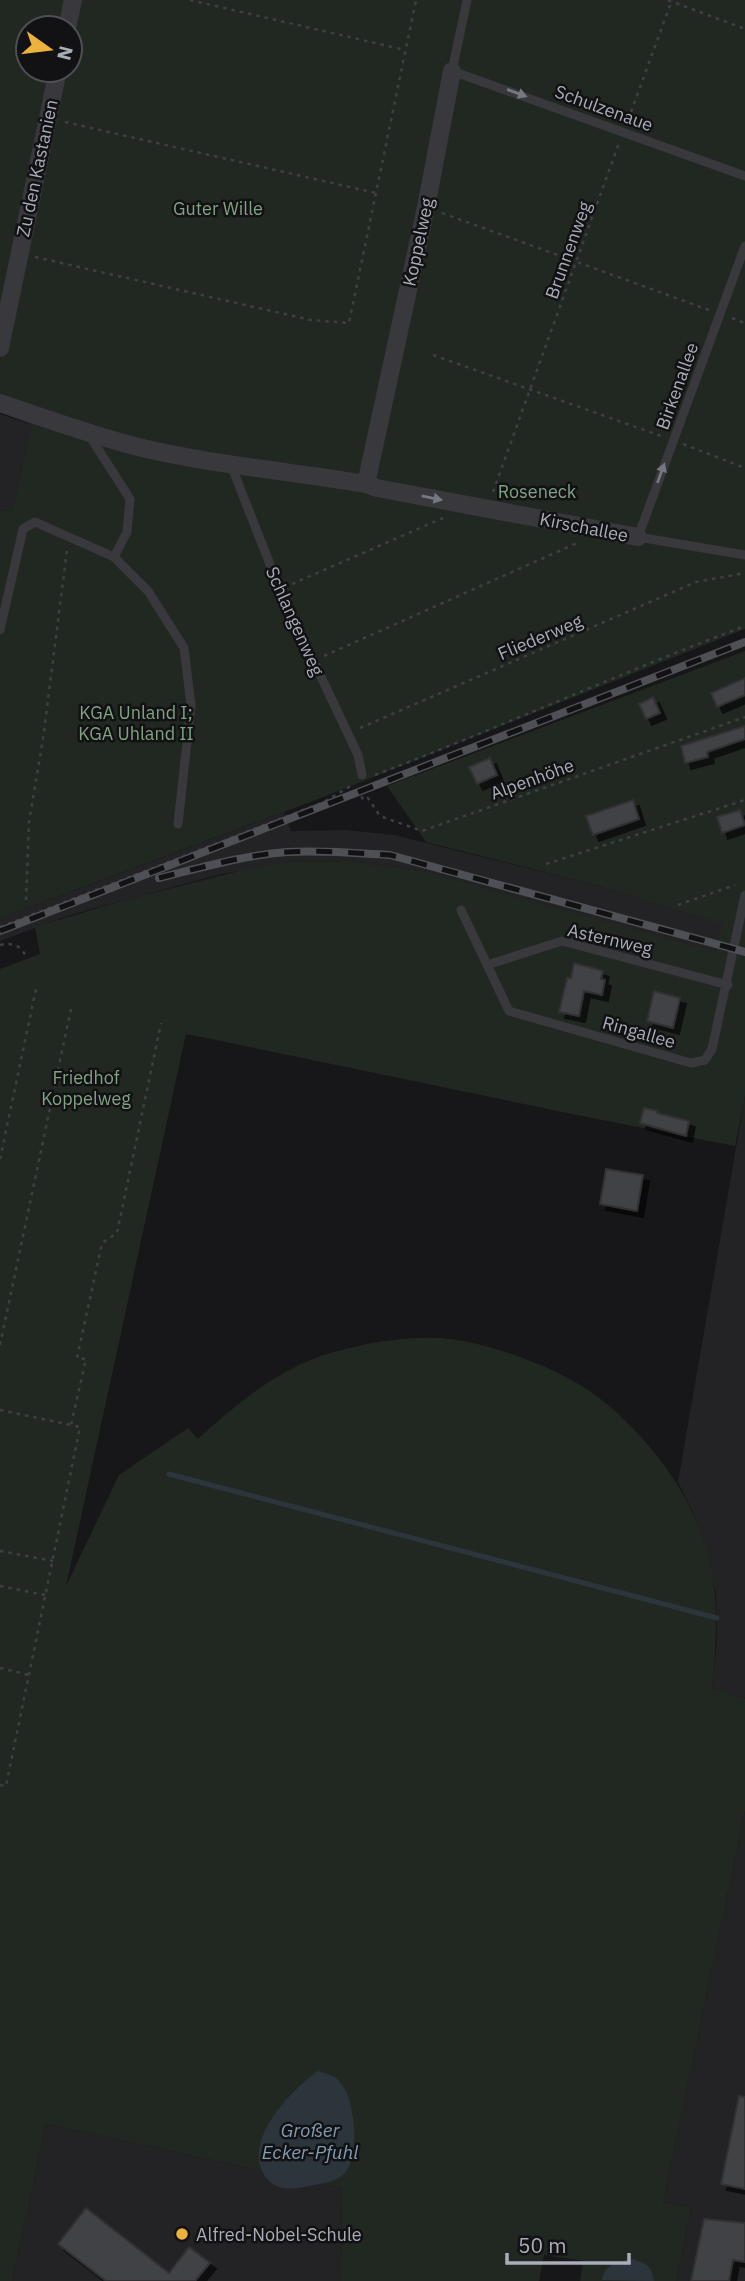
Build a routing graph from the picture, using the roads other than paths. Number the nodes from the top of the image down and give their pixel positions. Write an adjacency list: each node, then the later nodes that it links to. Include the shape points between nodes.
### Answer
1 (467, 0): 2 (lane, Koppelweg)
2 (452, 71): 4 (lane, Schulzenaue, one-way to 4); 10 (street, Koppelweg)
3 (55, 84): 6 (street, Zu den Kastanien)
4 (745, 176)
5 (745, 246): 11 (lane, Birkenallee, one-way to 5)
6 (0, 348)
7 (0, 403): 8 (street)
8 (88, 433): 9 (street); 13 (lane, via 130,499 127,532)
9 (231, 465): 10 (street); 15 (lane, Schlangenweg, via 280,590 358,755)
10 (366, 484): 11 (street, Kirschallee, one-way to 11)
11 (638, 537): 12 (lane)
12 (745, 555)
13 (114, 557): 14 (lane, via 35,522 23,529); 16 (lane, via 148,592 184,648 191,705)
14 (0, 630)
15 (360, 779)
16 (178, 824)
17 (745, 895): 20 (lane, Ringallee)
18 (461, 910): 19 (lane, Ringallee)
19 (487, 965): 20 (lane, Asternweg, via 562,941); 20 (lane, Ringallee, via 509,1011 691,1063 705,1060 712,1049)
20 (727, 985)

